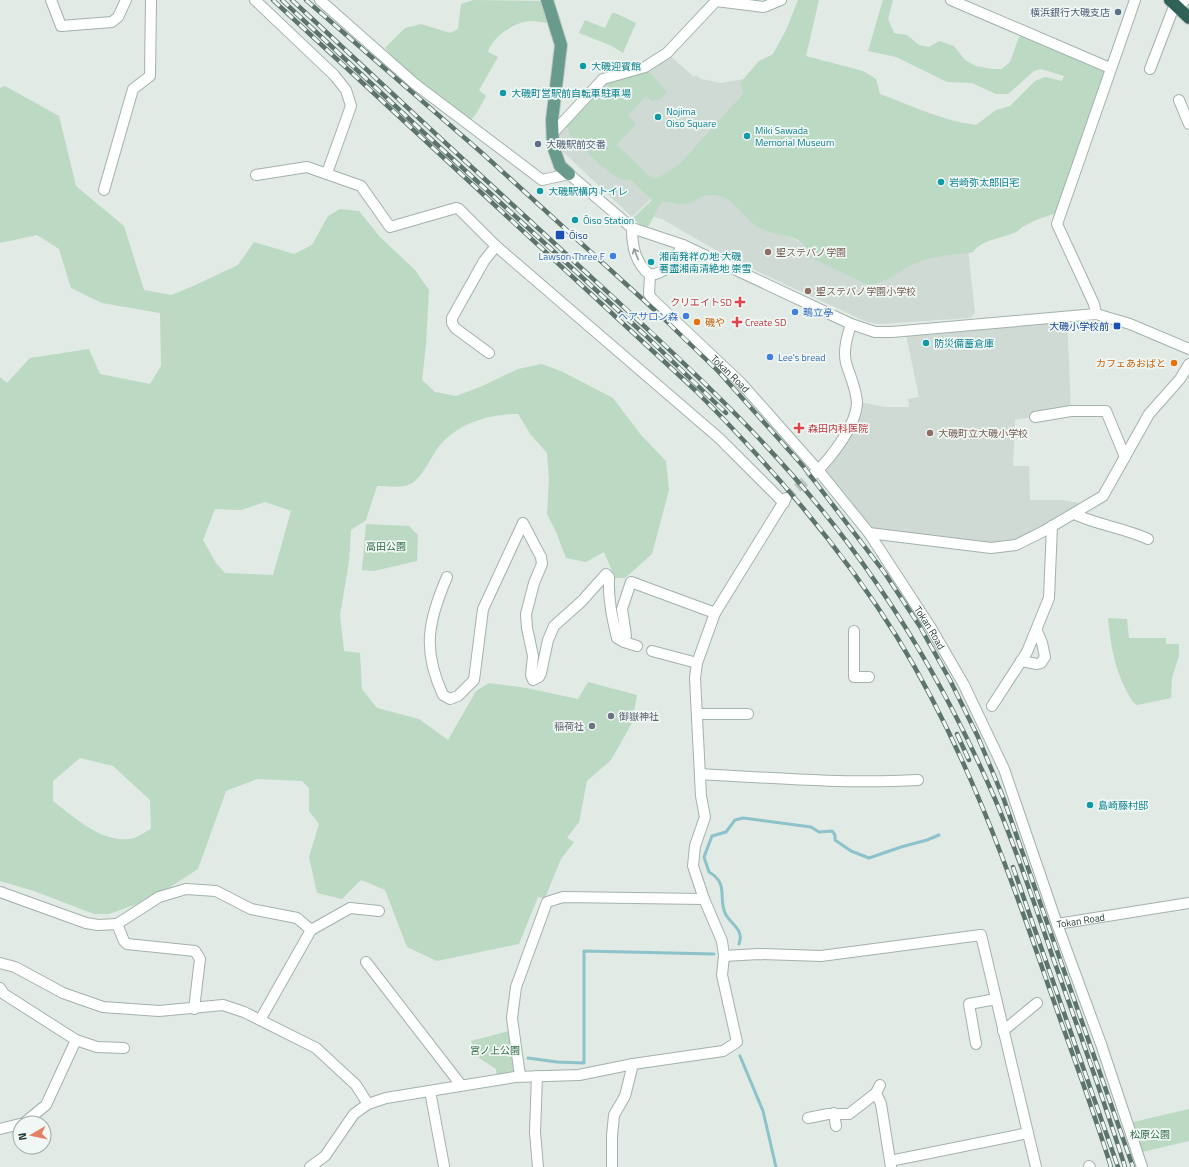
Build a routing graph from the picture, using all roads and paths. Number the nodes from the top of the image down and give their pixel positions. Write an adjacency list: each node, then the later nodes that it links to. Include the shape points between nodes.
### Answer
1 (51, 0): 2 (street, via 61,26 112,22 118,17)
2 (126, 0)
3 (151, 0): 20 (street, via 150,76 133,89)
4 (255, 0): 17 (street, via 334,75 346,90 351,106)
5 (320, 0): 18 (street, via 415,84 530,172 542,180)
6 (547, 0): 16 (main road, via 561,45)
7 (781, 0): 16 (street, via 764,7 716,1 667,53 645,68 603,79)
8 (950, 0): 12 (street)
9 (1135, 0): 12 (street)
10 (1181, 2): 11 (highway); 13 (street)
11 (1189, 18)
12 (1110, 68): 25 (street, via 1057,224 1094,304)
13 (1150, 69)
14 (1179, 100): 15 (street)
15 (1189, 124)
16 (552, 134): 18 (main road, via 554,154)
17 (327, 173): 19 (street, via 307,167); 23 (street, via 363,187 390,227 456,208)
18 (569, 174): 21 (street)
19 (256, 175)
20 (104, 190)
21 (632, 228): 22 (street); 24 (street, one-way to 21, via 643,270 634,253)
22 (683, 245): 24 (street, via 667,269); 26 (street)
23 (496, 246): 28 (street, via 484,261 452,318 455,328); 40 (street, via 719,438 785,500)
24 (650, 275): 32 (street, Tokan Road, via 649,294 652,299 741,383)
25 (1096, 314): 26 (street, via 892,332 875,332); 27 (street, via 1130,324)
26 (851, 324): 32 (street, via 845,356 854,385 856,414 843,439)
27 (1189, 349)
28 (489, 353)
29 (1189, 364): 31 (street, via 1165,398 1155,406)
30 (1035, 417): 31 (street, via 1071,411 1106,411)
31 (1125, 457): 33 (street, via 1103,496)
32 (816, 472): 37 (street, Tokan Road)
33 (1088, 505): 34 (street); 35 (street)
34 (1074, 514): 35 (street); 36 (street)
35 (1090, 522): 38 (street, via 1126,530)
36 (1052, 526): 37 (street, via 1016,545 991,548); 42 (street, via 1049,598)
37 (869, 533): 59 (street, Tokan Road, via 964,684 985,727 1004,769)
38 (1148, 539)
39 (447, 577): 43 (street, via 435,604 429,645 432,669 446,697 458,696 474,680 483,608 523,523 541,557 542,564 526,614 533,656 533,680 541,673 548,640 554,626 582,601 606,574 609,577 610,612 617,638)
40 (715, 614): 43 (street, via 631,582 622,609 626,636); 47 (street)
41 (854, 631): 48 (street, via 854,677)
42 (1036, 631): 46 (street); 46 (street, via 1045,657 1037,664)
43 (624, 642): 44 (street)
44 (637, 646)
45 (652, 651): 47 (street)
46 (1021, 661): 49 (street)
47 (697, 663): 50 (street)
48 (869, 678)
49 (992, 706)
50 (697, 714): 51 (street); 52 (street)
51 (748, 714)
52 (700, 774): 53 (street, via 829,782); 55 (street, via 705,817 695,846 693,866)
53 (918, 780)
54 (0, 892): 58 (street, via 86,923)
55 (704, 899): 61 (street, via 722,941); 74 (street, via 563,897 547,902 516,986 512,1018)
56 (1189, 903): 59 (street, Tokan Road)
57 (379, 911): 60 (street, via 350,908)
58 (116, 924): 60 (street, via 159,897 186,889 216,891 251,909 297,918); 67 (street, via 127,944 192,950 197,953 200,959)
59 (1057, 924): 92 (street, via 1096,1029)
60 (311, 930): 68 (street)
61 (724, 956): 65 (street, via 821,956 985,932); 73 (street, via 722,975 739,1046)
62 (366, 962): 76 (street)
63 (0, 966): 67 (street, via 15,967 63,993 103,1007 159,1011)
64 (0, 988): 70 (street, via 4,994)
65 (996, 999): 69 (street); 71 (street, via 969,1004)
66 (1037, 1003): 69 (street)
67 (194, 1009): 68 (street, via 223,1005)
68 (260, 1020): 78 (street, via 316,1048 356,1085)
69 (1003, 1031): 85 (street)
70 (76, 1040): 72 (street, via 97,1047); 80 (street, via 46,1105)
71 (976, 1044)
72 (124, 1048)
73 (633, 1064): 75 (street, via 579,1076); 90 (street, via 625,1096 614,1115)
74 (520, 1076): 75 (street); 76 (street)
75 (537, 1076): 89 (street, via 535,1132)
76 (461, 1085): 77 (street)
77 (430, 1090): 78 (street); 87 (street)
78 (368, 1104): 88 (street, via 354,1114 325,1156)
79 (834, 1113): 81 (street); 83 (street); 86 (street, via 849,1114 878,1089)
80 (34, 1115)
81 (808, 1118)
82 (12, 1126): 84 (street)
83 (836, 1126)
84 (0, 1129)
85 (1028, 1132): 86 (street); 91 (street)
86 (890, 1164)
87 (444, 1166)
88 (310, 1167)
89 (538, 1167)
90 (612, 1167)
91 (1036, 1167)
92 (1142, 1167)

